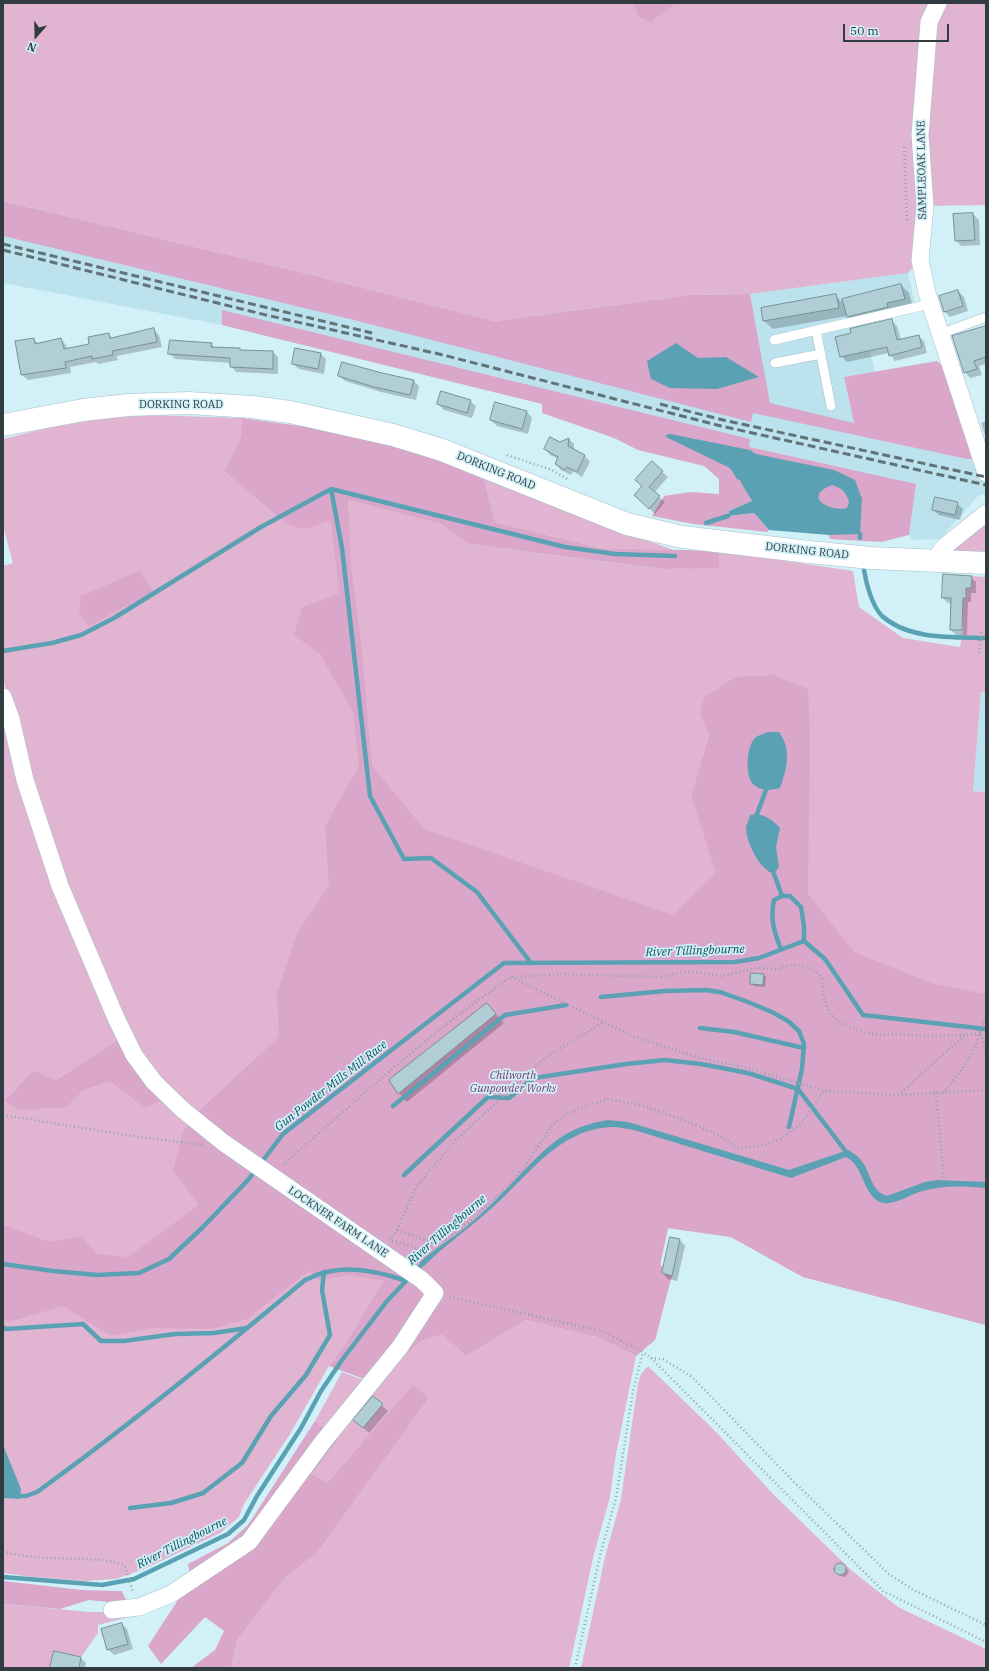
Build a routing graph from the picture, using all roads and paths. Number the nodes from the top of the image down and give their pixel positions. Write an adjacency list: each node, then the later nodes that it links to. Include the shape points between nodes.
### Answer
1 (938, 3): 2 (street, SAMPLEOAK LANE, via 929,22 920,135 925,206 920,260)
2 (930, 304): 4 (lane); 5 (street, SAMPLEOAK LANE)
3 (986, 317): 5 (lane)
4 (816, 330): 6 (lane); 7 (lane)
5 (940, 334): 11 (street, SAMPLEOAK LANE)
6 (774, 340)
7 (821, 354): 8 (lane); 9 (lane)
8 (775, 363)
9 (831, 406)
10 (3, 425): 13 (main road, DORKING ROAD, via 83,410 151,404 205,404 290,412 394,435 442,450 627,524 652,531 689,538 809,552)
11 (985, 466)
12 (986, 513): 13 (street, via 945,546 940,552)
13 (940, 561): 14 (main road, DORKING ROAD)
14 (986, 564)
15 (981, 632): 16 (path)
16 (979, 653)
17 (3, 697): 30 (street, LOCKNER FARM LANE, via 11,719 25,780 60,886 116,1018 134,1054 154,1082 183,1110)
18 (512, 977): 20 (path); 22 (path, via 560,974 662,977 683,972 720,976 757,968 770,970 800,965 819,974 829,1012 843,1024 879,1035); 31 (path, via 484,995)
19 (985, 1018): 21 (path)
20 (604, 1022): 24 (path, via 632,1036 700,1058); 33 (path, via 546,1057 456,1140 416,1187)
21 (981, 1033): 22 (path); 23 (path); 27 (path, via 965,1065)
22 (965, 1035): 28 (path)
23 (986, 1053)
24 (825, 1090): 28 (path); 33 (path, via 801,1124 781,1139 760,1146 737,1148 720,1136 666,1113 638,1104 608,1099 567,1114 552,1125 525,1166 507,1187 448,1239 437,1244)
25 (986, 1090): 27 (path)
26 (936, 1093): 27 (path); 28 (path); 32 (path)
27 (943, 1093)
28 (897, 1095)
29 (3, 1115): 30 (path, via 207,1146)
30 (224, 1143): 31 (street, LOCKNER FARM LANE)
31 (271, 1176): 34 (street, LOCKNER FARM LANE)
32 (944, 1179)
33 (397, 1230): 34 (path)
34 (383, 1245): 35 (path, via 396,1241); 36 (street, LOCKNER FARM LANE)
35 (425, 1254)
36 (435, 1293): 37 (path, via 602,1331); 41 (street, via 400,1347 322,1443 249,1542 171,1594 139,1606)
37 (643, 1352): 38 (path); 44 (path, via 633,1391 616,1498)
38 (651, 1358): 42 (path, via 663,1359 692,1377 889,1574 912,1589); 43 (path, via 883,1591)
39 (3, 1551): 40 (path, via 12,1554 113,1561 125,1566)
40 (132, 1590)
41 (112, 1610)
42 (986, 1625)
43 (986, 1642)
44 (575, 1668)

